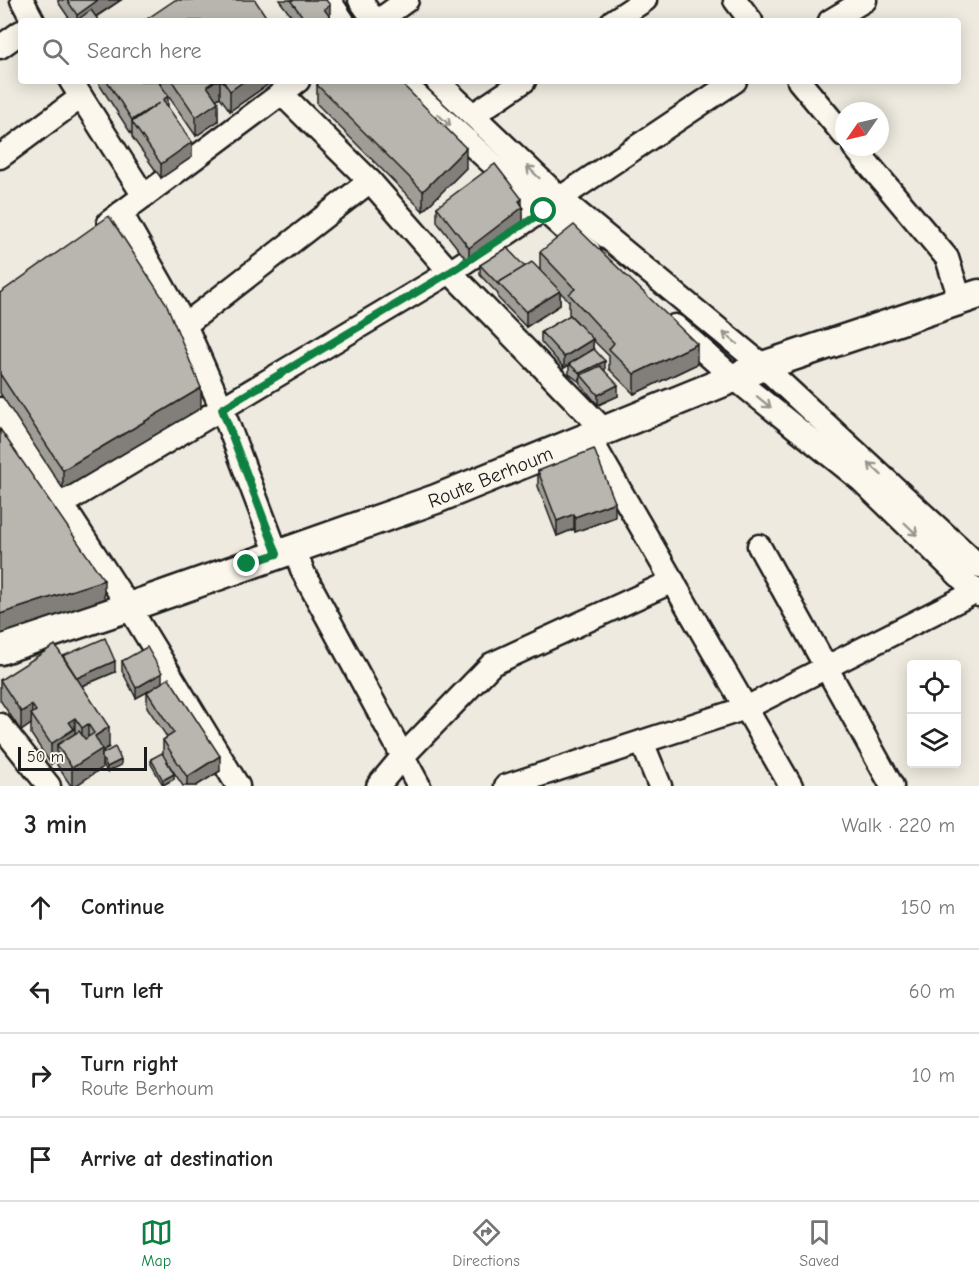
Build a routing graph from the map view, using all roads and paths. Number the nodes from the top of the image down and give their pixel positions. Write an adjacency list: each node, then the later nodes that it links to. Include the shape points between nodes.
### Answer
1 (22, 0): 8 (street)
2 (329, 0): 9 (street)
3 (360, 0): 10 (street)
4 (407, 0): 11 (street)
5 (645, 0): 12 (street)
6 (735, 0): 13 (street)
7 (865, 0): 14 (street)
8 (31, 18)
9 (341, 18)
10 (375, 18)
11 (381, 18)
12 (618, 18)
13 (750, 18)
14 (835, 18)
15 (18, 34): 16 (street)
16 (0, 47)
17 (405, 84): 30 (street, one-way to 30)
18 (440, 84): 24 (street)
19 (520, 84): 24 (street)
20 (731, 84): 30 (street)
21 (802, 84): 25 (street)
22 (290, 87): 28 (street); 29 (street)
23 (76, 89): 27 (street); 29 (street)
24 (473, 115): 30 (street, one-way to 24)
25 (835, 124)
26 (862, 156): 35 (street, via 947,258)
27 (0, 157)
28 (370, 181): 34 (street); 37 (street)
29 (144, 196): 31 (street)
30 (553, 205): 33 (street); 34 (street); 38 (street, one-way to 30)
31 (121, 213): 32 (street); 37 (street)
32 (93, 234)
33 (605, 264)
34 (450, 272): 40 (street); 42 (street)
35 (970, 296): 38 (main road, Route Berhoum)
36 (656, 310): 39 (street)
37 (184, 325): 40 (street)
38 (763, 366): 39 (main road, Route Berhoum); 46 (street, one-way to 38)
39 (734, 378): 42 (main road, Route Berhoum); 48 (street, one-way to 48, via 862,481)
40 (222, 409): 43 (street); 45 (street)
41 (2, 419): 43 (street)
42 (595, 432): 45 (main road, Route Berhoum, via 436,499); 47 (street)
43 (62, 504): 49 (street)
44 (759, 546): 51 (street)
45 (286, 551): 49 (main road, Route Berhoum); 55 (street, via 303,572)
46 (979, 566)
47 (673, 581): 52 (street); 55 (street, via 492,664)
48 (978, 592): 51 (street)
49 (129, 608): 50 (main road, Route Berhoum); 57 (street)
50 (0, 650)
51 (826, 667): 52 (street); 63 (street)
52 (746, 708): 54 (street); 62 (street)
53 (0, 725): 56 (street)
54 (642, 742): 60 (street); 61 (street)
55 (403, 756): 58 (street); 59 (street)
56 (49, 786)
57 (238, 786)
58 (378, 786)
59 (419, 786)
60 (506, 786)
61 (660, 786)
62 (791, 786)
63 (892, 786)

